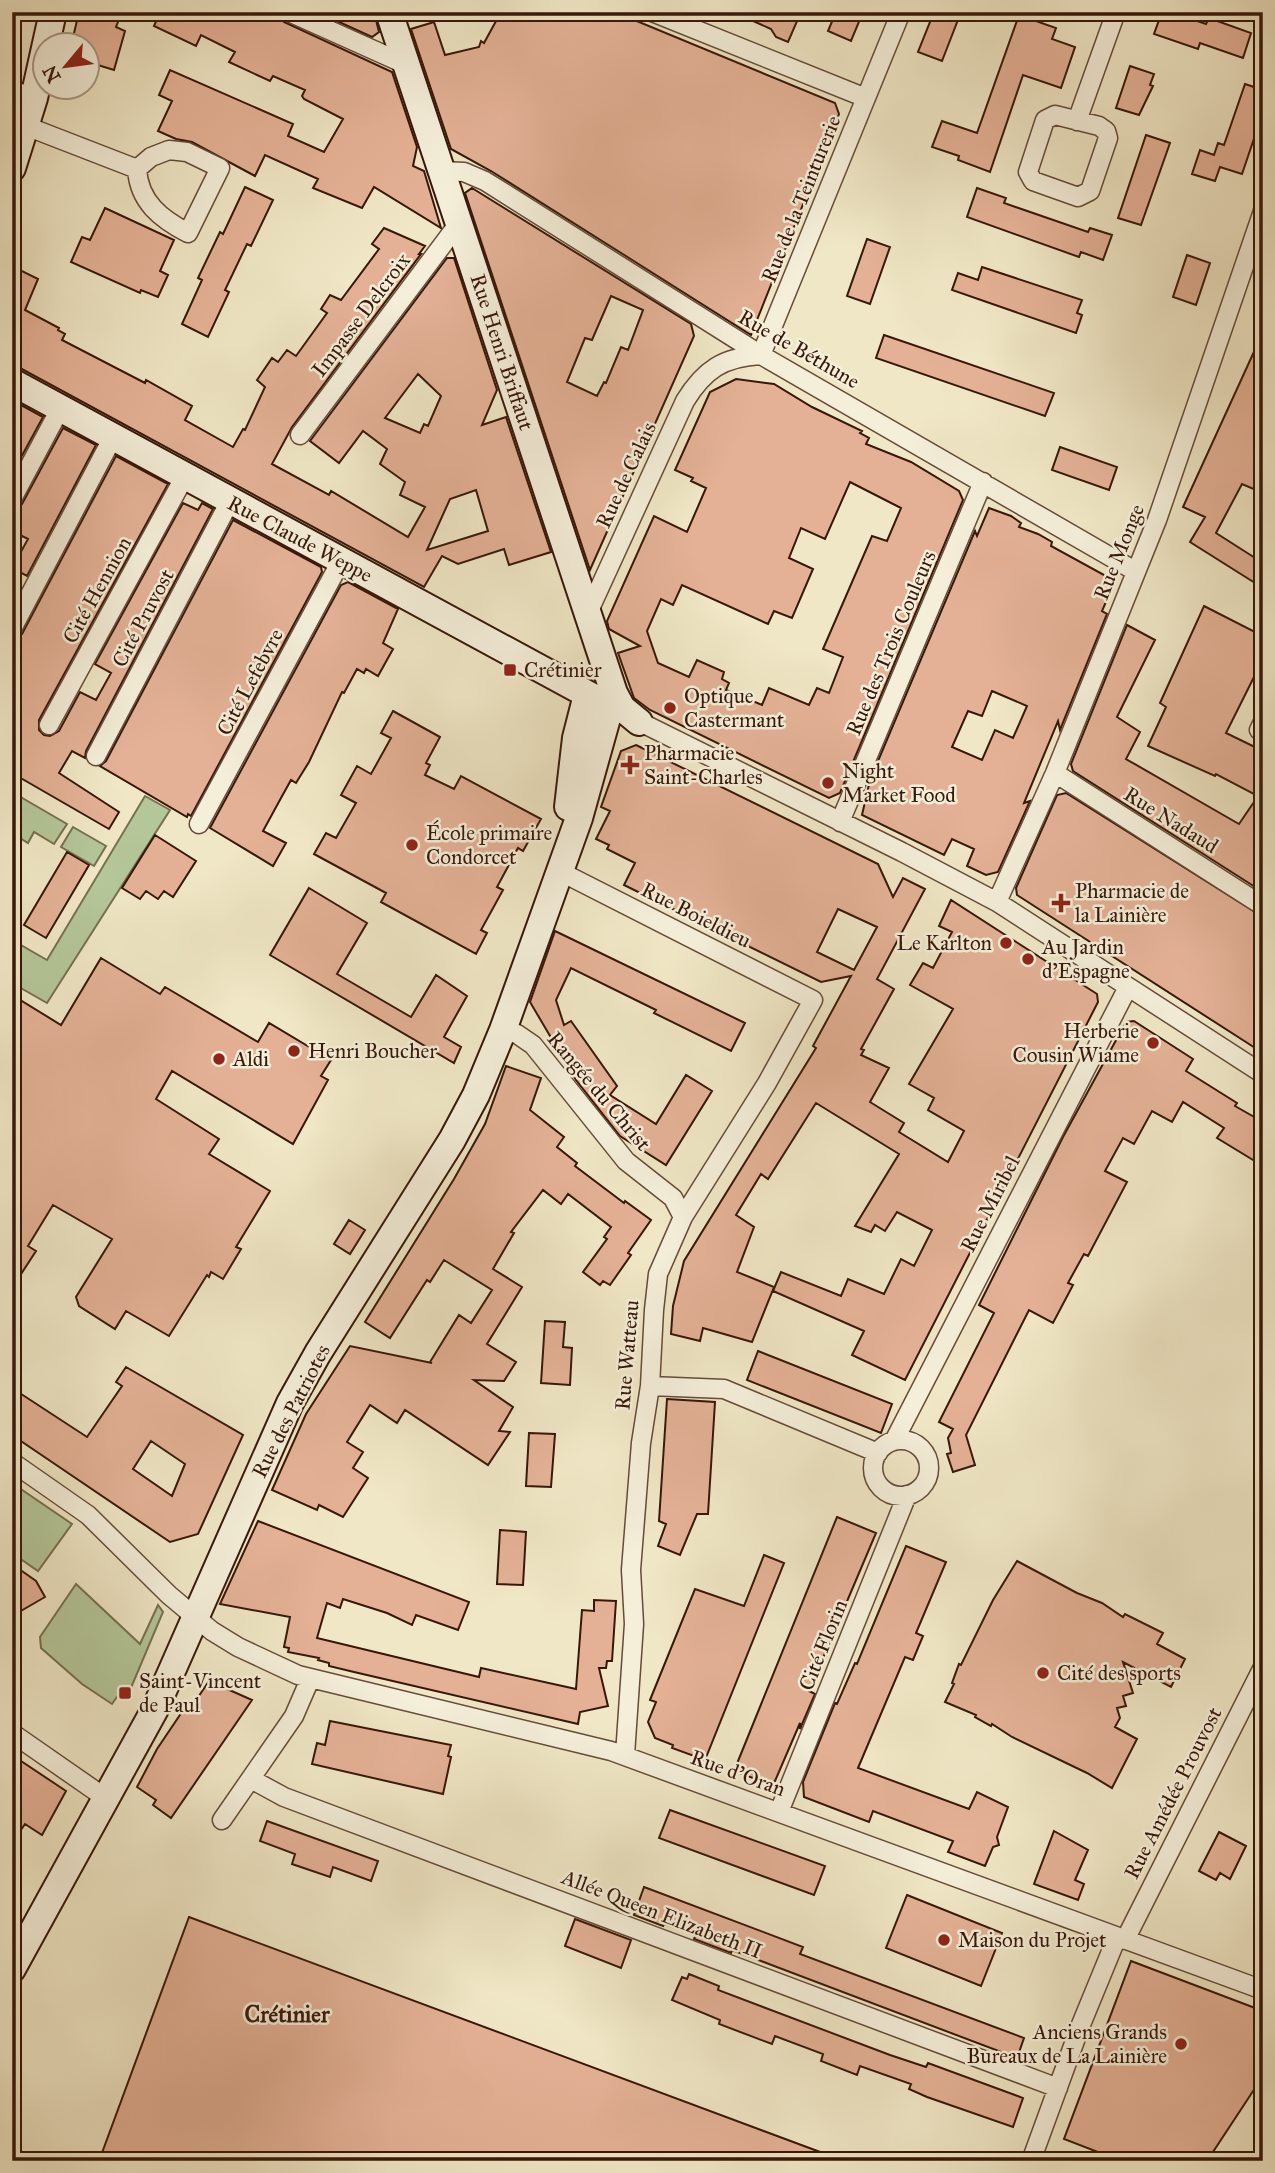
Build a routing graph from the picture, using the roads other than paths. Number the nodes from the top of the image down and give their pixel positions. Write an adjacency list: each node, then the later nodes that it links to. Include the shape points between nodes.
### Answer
1 (53, 12): 8 (street)
2 (289, 12): 7 (street)
3 (389, 12): 7 (street, Rue Henri Briffaut)
4 (652, 12): 9 (street, Rue de la Teinturerie)
5 (901, 12): 9 (street, Rue de la Teinturerie)
6 (1116, 12): 10 (street)
7 (407, 65): 14 (street, Rue Henri Briffaut)
8 (23, 94): 11 (street)
9 (866, 98): 18 (street, Rue de la Teinturerie)
10 (1077, 121): 10 (street, via 1055,115 1045,120 1028,172 1033,181 1079,197 1090,191 1108,138 1099,126)
11 (26, 126): 12 (street); 13 (street)
12 (12, 169)
13 (137, 169): 13 (street, via 148,204 188,233 220,168 187,152 169,150 150,157)
14 (441, 171): 16 (street, Rue Henri Briffaut); 17 (street, Rue de Béthune, via 464,172 485,181)
15 (1263, 211): 29 (street, Rue Monge, via 1157,520)
16 (459, 223): 22 (street, Impasse Delcroix); 30 (street, Rue Henri Briffaut)
17 (720, 330): 18 (street, Rue de Béthune); 19 (street, via 724,348)
18 (761, 355): 19 (street, Rue de Calais); 25 (street, Rue de Béthune)
19 (718, 365): 30 (street, Rue de Calais, via 705,373 685,401)
20 (12, 382): 21 (street, Rue Claude Weppe)
21 (60, 409): 23 (street, Rue Claude Weppe); 26 (street)
22 (300, 435)
23 (113, 437): 24 (street, Rue Claude Weppe); 31 (street)
24 (185, 476): 27 (street, Rue Claude Weppe); 38 (street, Cité Hennion)
25 (983, 482): 29 (street, Rue de Béthune); 42 (street, Rue des Trois Couleurs)
26 (12, 499)
27 (230, 501): 28 (street, Rue Claude Weppe); 40 (street, Cité Pruvost)
28 (341, 561): 33 (street, Rue Claude Weppe); 43 (street, Cité Lefebvre)
29 (1135, 571): 41 (street, Rue Monge)
30 (588, 613): 32 (street, Rue Henri Briffaut)
31 (12, 629)
32 (602, 655): 33 (street, via 599,672 590,681 577,683); 35 (street, Rue Henri Briffaut)
33 (549, 674): 34 (street, Rue Claude Weppe)
34 (587, 695): 35 (street, Rue Claude Weppe); 44 (street, Rue des Patriotes, via 576,738)
35 (612, 700): 36 (street); 44 (street, Rue des Patriotes)
36 (639, 722): 42 (street)
37 (1263, 722): 39 (street, via 1259,730)
38 (49, 725)
39 (1263, 732)
40 (96, 756)
41 (1055, 773): 45 (street, Rue Monge); 46 (street, Rue Nadaud)
42 (840, 822): 45 (street)
43 (199, 824)
44 (559, 871): 48 (street, Rue Boieldieu); 49 (street, Rue des Patriotes)
45 (997, 902): 47 (street)
46 (1263, 906)
47 (1128, 988): 50 (street); 53 (street, Rue Miribel)
48 (813, 1000): 51 (street, Rue Watteau, via 767,1083)
49 (503, 1030): 51 (street, Rangée du Christ, via 533,1045 626,1161 673,1198); 57 (street, Rue des Patriotes, via 452,1140 290,1404)
50 (1263, 1074)
51 (682, 1217): 52 (street, Rue Watteau, via 659,1275)
52 (650, 1386): 54 (street, via 724,1389); 61 (street, Rue Watteau, via 631,1570 634,1624)
53 (894, 1441): 54 (street, Rue Miribel); 56 (street, via 918,1445 929,1461 926,1480 919,1490)
54 (878, 1452): 56 (street, via 873,1468 881,1487)
55 (12, 1462): 57 (street, Rue d'Oran, via 88,1515)
56 (907, 1495): 64 (street, Cité Florin)
57 (195, 1618): 59 (street, Rue d'Oran, via 226,1640); 63 (street, Rue des Patriotes, via 155,1709)
58 (1263, 1667): 66 (street, Rue Amédée Prouvost)
59 (310, 1679): 61 (street, Rue d'Oran); 62 (street, via 294,1716)
60 (12, 1733): 63 (street)
61 (625, 1755): 64 (street, Rue d'Oran)
62 (251, 1779): 65 (street); 69 (street, Allée Queen Elizabeth II, via 284,1797)
63 (107, 1799): 67 (street, Rue des Patriotes)
64 (779, 1812): 66 (street, Rue d'Oran)
65 (222, 1820)
66 (1121, 1938): 68 (street, Rue d'Oran); 69 (street, Rue Amédée Prouvost)
67 (14, 1957)
68 (1263, 1990)
69 (1058, 2088): 70 (street, Rue Amédée Prouvost)
70 (1031, 2161)

